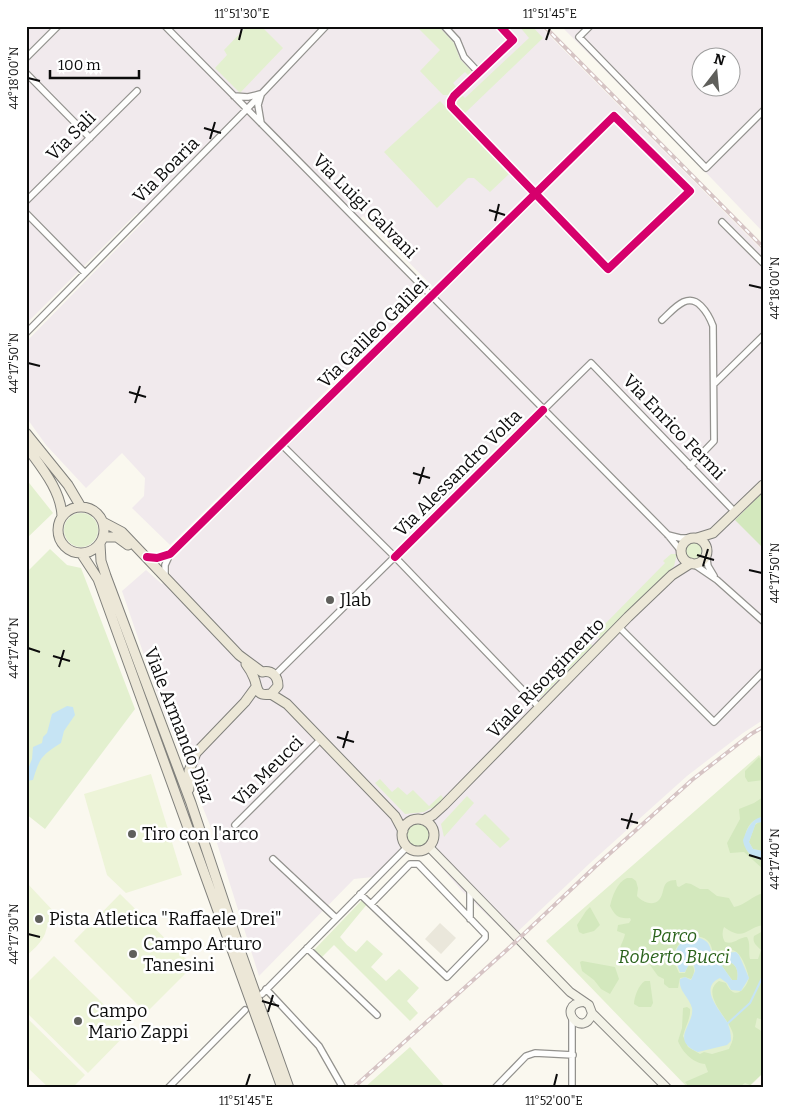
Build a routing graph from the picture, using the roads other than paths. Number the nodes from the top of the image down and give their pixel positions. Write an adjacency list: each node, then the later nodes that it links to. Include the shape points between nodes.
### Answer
1 (58, 26): 7 (street)
2 (166, 26): 12 (street, Via Luigi Galvani)
3 (326, 26): 11 (street, Via Boaria)
4 (444, 26): 9 (street)
5 (500, 26): 9 (street, via 513,40)
6 (590, 26): 14 (street, via 579,37 706,168)
7 (26, 58)
8 (26, 73): 16 (street)
9 (479, 73): 17 (street, via 452,99 451,106)
10 (137, 91): 16 (street, Via Sali)
11 (262, 93): 12 (street); 13 (street, Via Boaria); 15 (street, via 258,105)
12 (234, 96): 13 (street, Via Luigi Galvani)
13 (247, 109): 15 (street, Via Luigi Galvani); 22 (street, Via Boaria)
14 (763, 111)
15 (261, 123): 23 (street, Via Luigi Galvani)
16 (90, 138): 18 (street, Via Sali)
17 (535, 194): 17 (street, Via Galileo Galilei, via 614,116 690,191 608,269); 23 (street, Via Galileo Galilei)
18 (26, 201)
19 (26, 213): 22 (street)
20 (722, 222): 21 (street)
21 (763, 263)
22 (85, 273): 25 (street, Via Boaria)
23 (433, 295): 29 (street, Via Luigi Galvani); 31 (street, Via Galileo Galilei)
24 (662, 320): 28 (street, via 689,299 696,300 705,310 713,326)
25 (26, 332)
26 (763, 336): 28 (street)
27 (591, 363): 29 (street, Via Alessandro Volta); 33 (street, Via Enrico Fermi)
28 (714, 384): 33 (street, via 714,441)
29 (543, 410): 40 (street, Via Luigi Galvani); 48 (street, Via Alessandro Volta)
30 (26, 434): 35 (main road, via 68,485)
31 (281, 444): 46 (street, Via Galileo Galilei); 48 (street)
32 (26, 446): 37 (main road, via 57,492)
33 (690, 466): 36 (street, Via Enrico Fermi)
34 (763, 485): 36 (main road)
35 (80, 507): 37 (main road); 38 (main road, via 97,513)
36 (735, 512): 39 (main road)
37 (62, 516): 45 (main road, via 58,529 61,542 73,552)
38 (103, 522): 42 (main road); 47 (main road, via 122,532)
39 (713, 533): 41 (main road); 43 (main road)
40 (668, 535): 41 (street); 44 (street, Via Luigi Galvani)
41 (693, 538): 43 (main road, via 703,542); 44 (main road, via 684,542)
42 (102, 541): 45 (main road, via 95,549); 51 (main road, via 117,537 124,540 164,581); 63 (main road, Viale Armando Diaz, via 106,576)
43 (706, 551): 49 (main road, via 701,561); 52 (street, via 708,566)
44 (681, 552): 49 (main road); 50 (main road, Viale Risorgimento)
45 (81, 553): 80 (main road, Viale Armando Diaz, via 98,580)
46 (170, 554): 47 (street); 51 (street, via 165,565)
47 (147, 557): 51 (main road)
48 (394, 557): 58 (street, Via Alessandro Volta); 61 (street)
49 (691, 563): 50 (main road, Viale Risorgimento); 52 (street)
50 (672, 575): 54 (main road, Viale Risorgimento)
51 (167, 579): 55 (main road)
52 (717, 580): 53 (street)
53 (763, 621)
54 (618, 626): 57 (street, via 714,722); 61 (main road, Viale Risorgimento)
55 (240, 656): 56 (main road); 59 (main road)
56 (262, 672): 58 (main road); 59 (main road)
57 (763, 672)
58 (275, 675): 60 (main road, via 278,680)
59 (257, 687): 60 (main road, via 266,695); 63 (main road, via 198,750 188,780)
60 (274, 691): 62 (main road)
61 (540, 706): 64 (main road, Viale Risorgimento)
62 (321, 739): 65 (main road); 68 (street, Via Meucci)
63 (191, 803): 80 (main road, Viale Armando Diaz)
64 (444, 805): 66 (main road, Viale Risorgimento); 69 (main road, Viale Risorgimento)
65 (395, 816): 67 (main road); 70 (main road)
66 (423, 820): 67 (main road); 69 (main road)
67 (409, 822): 70 (main road)
68 (235, 824)
69 (433, 828): 72 (main road, via 434,839)
70 (403, 831): 71 (main road)
71 (407, 847): 72 (main road, via 416,851); 75 (street)
72 (429, 848): 74 (main road)
73 (273, 859): 77 (street)
74 (470, 889): 78 (street); 81 (main road)
75 (360, 894): 76 (street); 77 (street)
76 (371, 904): 78 (street, via 410,864 418,864); 78 (street, via 447,977 485,938)
77 (336, 918): 79 (street)
78 (470, 919)
79 (306, 948): 83 (street); 90 (street, via 264,992 319,1046)
80 (238, 954): 88 (main road, Viale Armando Diaz); 89 (main road, Viale Armando Diaz)
81 (579, 1003): 84 (main road, via 589,1004); 85 (main road, via 571,1009)
82 (245, 1010): 87 (street)
83 (377, 1015)
84 (591, 1016): 85 (main road); 93 (main road, via 602,1022)
85 (577, 1025): 86 (street)
86 (573, 1055): 91 (street, via 535,1053 526,1056); 92 (street)
87 (168, 1088)
88 (282, 1088)
89 (289, 1088)
90 (343, 1088)
91 (494, 1088)
92 (572, 1088)
93 (667, 1088)

